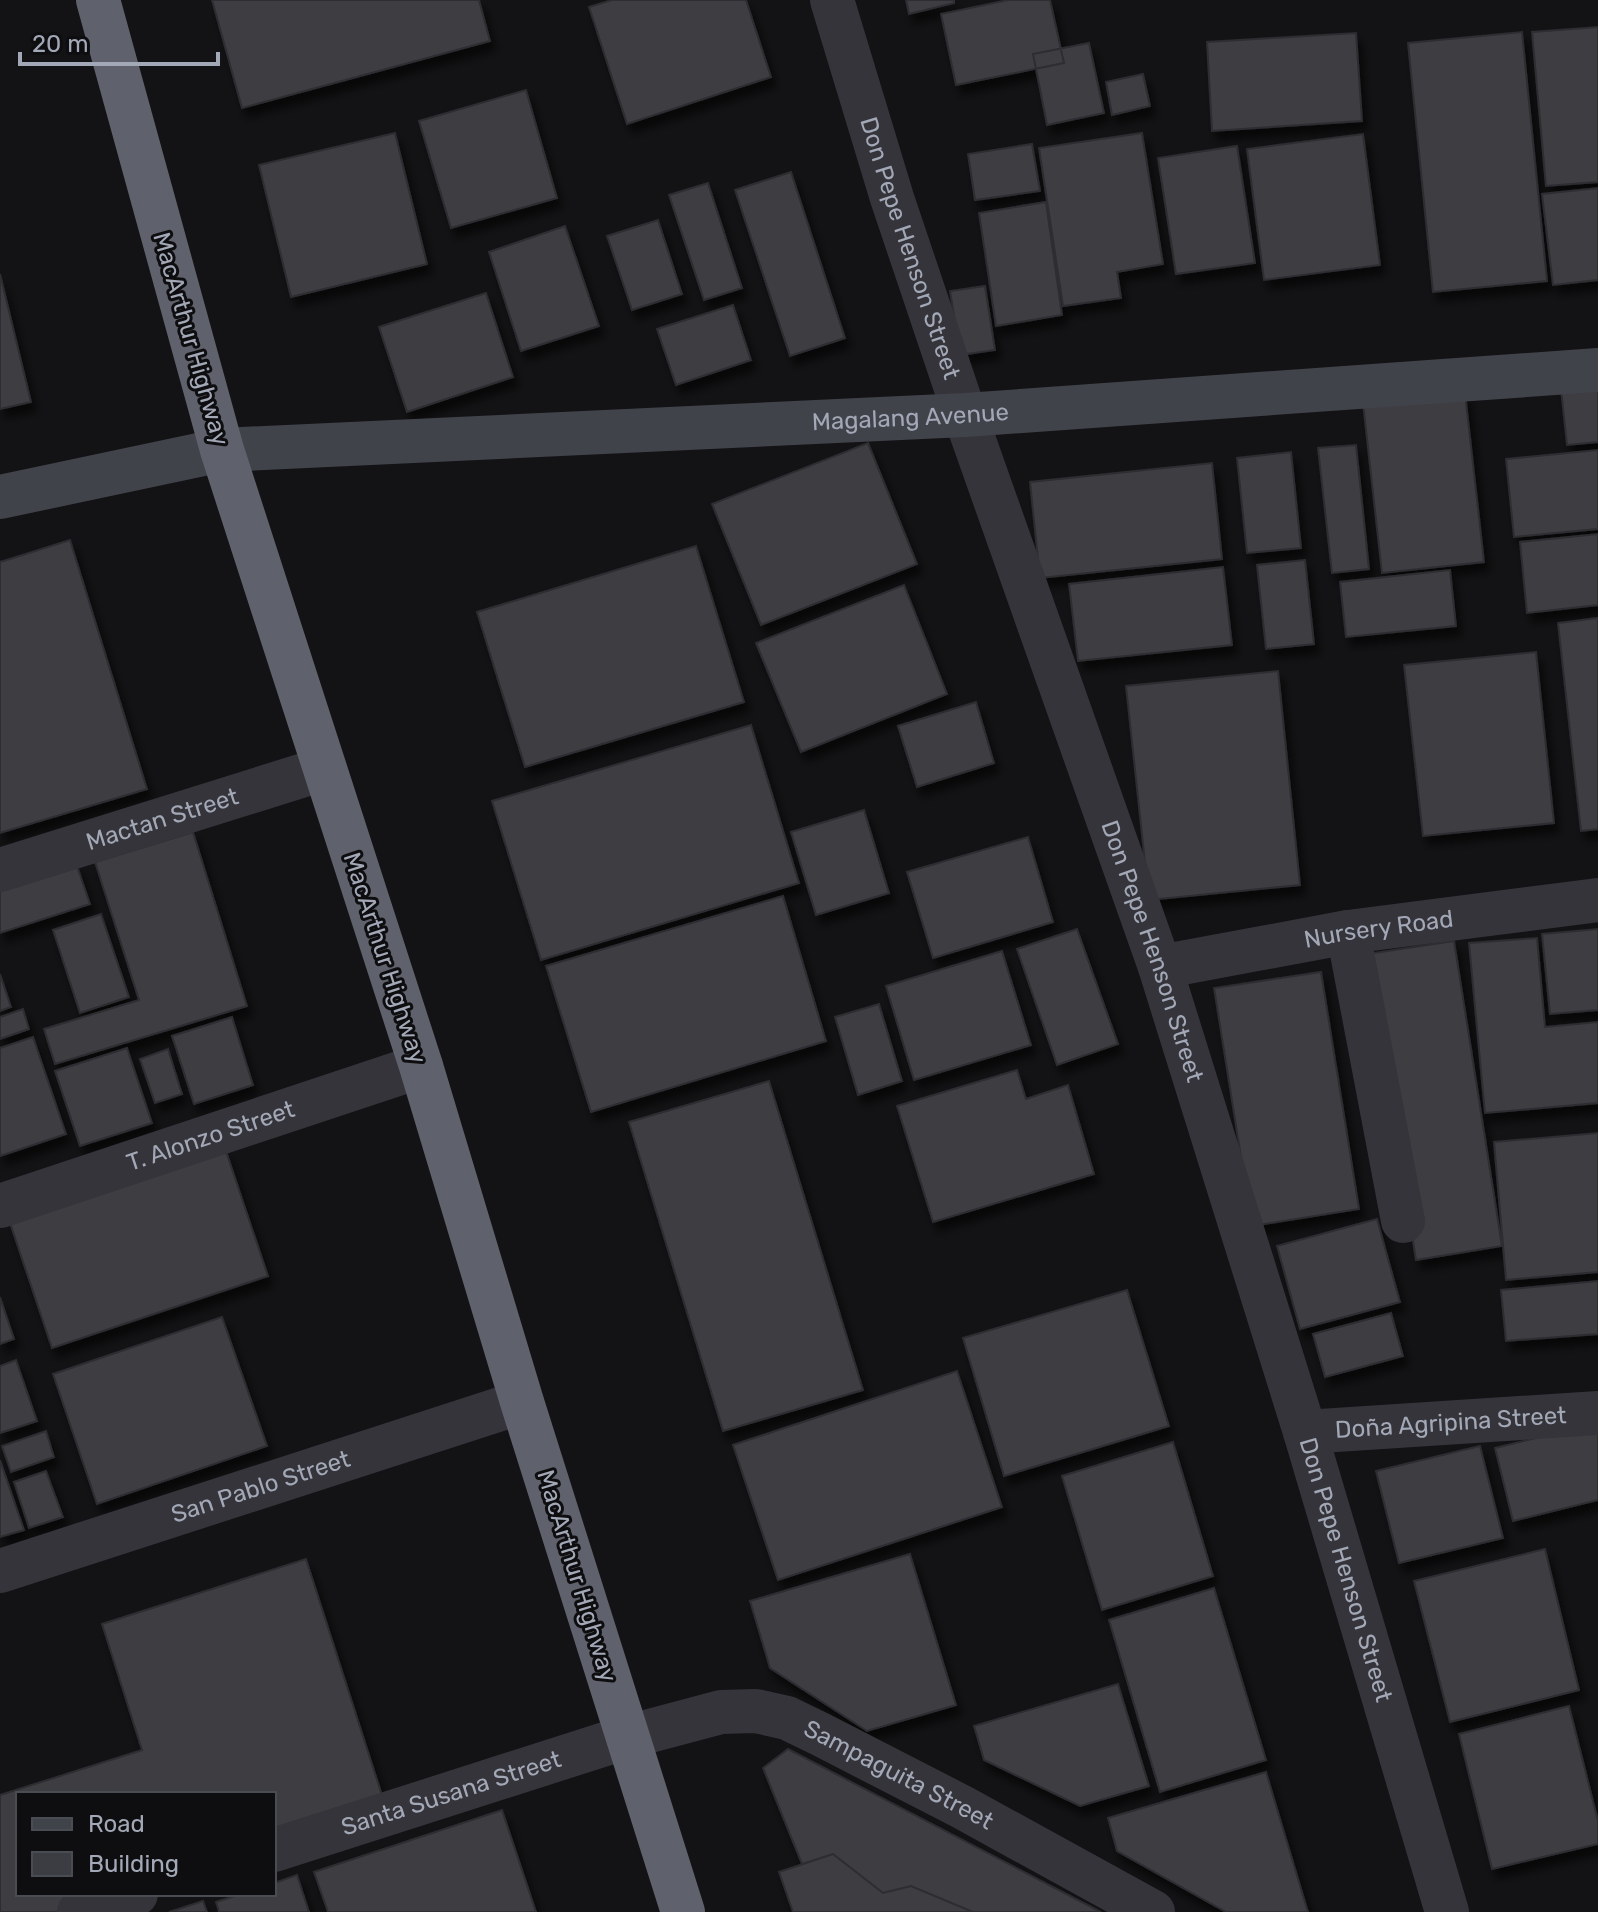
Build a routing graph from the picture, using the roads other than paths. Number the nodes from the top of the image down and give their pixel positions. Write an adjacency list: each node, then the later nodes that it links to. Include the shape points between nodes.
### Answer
1 (98, 0): 5 (highway, MacArthur Highway)
2 (832, 0): 4 (street, Don Pepe Henson Street)
3 (1598, 370): 4 (street, Magalang Avenue)
4 (965, 415): 5 (street, Magalang Avenue); 11 (street, Don Pepe Henson Street)
5 (222, 450): 6 (street, Magalang Avenue); 7 (highway, MacArthur Highway)
6 (0, 497)
7 (323, 769): 8 (street, Mactan Street); 12 (highway, MacArthur Highway)
8 (0, 870)
9 (1598, 900): 10 (street, Nursery Road)
10 (1348, 932): 11 (street, Nursery Road); 14 (street)
11 (1160, 967): 17 (street, Don Pepe Henson Street)
12 (421, 1066): 13 (street, T. Alonzo Street); 15 (highway, MacArthur Highway)
13 (0, 1206)
14 (1403, 1221)
15 (522, 1402): 18 (street, San Pablo Street); 19 (highway, MacArthur Highway)
16 (1598, 1413): 17 (street, Doña Agripina Street)
17 (1305, 1432): 25 (street, Don Pepe Henson Street)
18 (0, 1571)
19 (627, 1737): 20 (street, Santa Susana Street); 23 (highway, MacArthur Highway); 24 (street, Sampaguita Street, via 721,1712 756,1711 787,1718)
20 (276, 1849)
21 (130, 1896): 22 (street)
22 (79, 1912)
23 (683, 1912)
24 (1153, 1912)
25 (1447, 1912)

